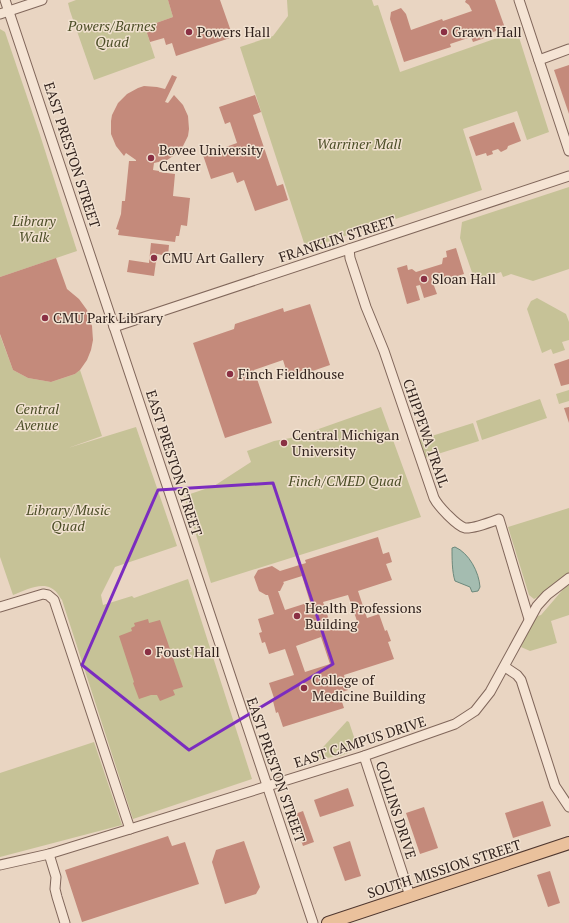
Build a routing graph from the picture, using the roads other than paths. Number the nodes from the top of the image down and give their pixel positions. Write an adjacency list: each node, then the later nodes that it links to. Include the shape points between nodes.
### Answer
1 (5, 0): 4 (street, EAST PRESTON STREET)
2 (42, 0): 4 (street)
3 (519, 0): 6 (street)
4 (4, 13): 10 (street, EAST PRESTON STREET)
5 (569, 50): 6 (street)
6 (539, 60): 7 (street)
7 (569, 151)
8 (569, 176): 9 (street, FRANKLIN STREET)
9 (349, 249): 10 (street, FRANKLIN STREET); 13 (street, CHIPPEWA TRAIL, via 366,307 384,351 434,498 459,525 466,528 499,519)
10 (114, 327): 16 (street, EAST PRESTON STREET)
11 (569, 578): 13 (street, EAST CAMPUS DRIVE, via 540,602)
12 (0, 607): 18 (street, via 43,594 54,600)
13 (529, 619): 14 (street, EAST CAMPUS DRIVE)
14 (505, 667): 15 (street, EAST CAMPUS DRIVE, via 486,698 462,721); 17 (street, via 521,680 555,786)
15 (364, 756): 16 (street, EAST CAMPUS DRIVE); 22 (street, COLLINS DRIVE)
16 (267, 786): 18 (street, EAST CAMPUS DRIVE); 24 (street, EAST PRESTON STREET)
17 (569, 807)
18 (130, 829): 20 (street, EAST CAMPUS DRIVE)
19 (569, 843): 22 (main road, SOUTH MISSION STREET)
20 (49, 854): 21 (street, EAST CAMPUS DRIVE); 23 (street, via 56,877 55,889)
21 (0, 864)
22 (410, 896): 25 (main road, SOUTH MISSION STREET)
23 (65, 923)
24 (313, 923)
25 (328, 923)

